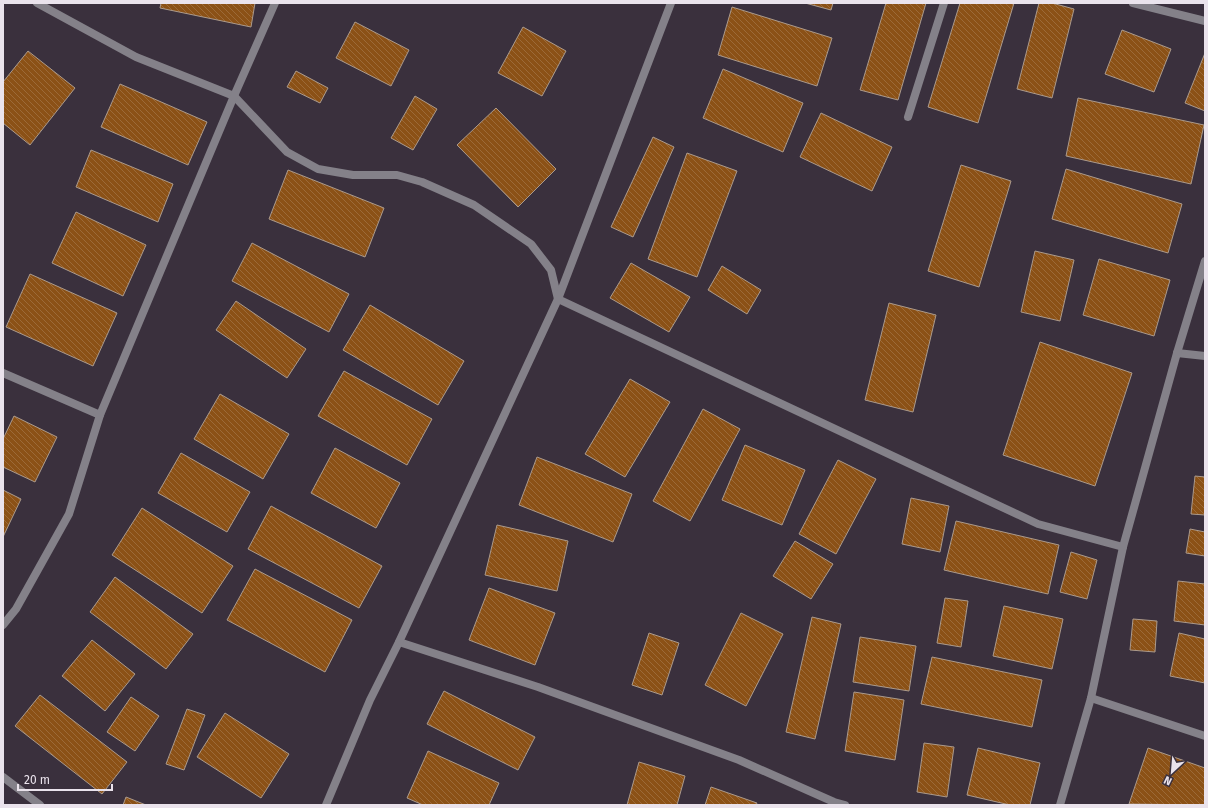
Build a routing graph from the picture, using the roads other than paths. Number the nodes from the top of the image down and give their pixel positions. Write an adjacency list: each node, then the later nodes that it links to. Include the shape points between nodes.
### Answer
1 (37, 3): 7 (street, via 136,57)
2 (275, 3): 7 (street)
3 (671, 3): 10 (street)
4 (944, 3): 8 (street)
5 (1133, 3): 6 (street)
6 (1205, 20)
7 (234, 96): 10 (street, via 287,152 318,169 353,175 397,175 422,182 474,206 531,244 551,270); 14 (street)
8 (908, 117)
9 (1205, 261): 11 (street)
10 (558, 299): 15 (street, via 1038,524); 17 (street)
11 (1177, 353): 12 (street); 15 (street)
12 (1205, 356)
13 (3, 373): 14 (street)
14 (100, 415): 16 (street, via 69,514 16,609)
15 (1123, 547): 18 (street)
16 (3, 625)
17 (399, 642): 22 (street, via 370,700); 23 (street, via 546,689 739,760)
18 (1091, 698): 19 (street); 24 (street)
19 (1205, 736)
20 (3, 777): 21 (street)
21 (40, 805)
22 (326, 805)
23 (845, 805)
24 (1060, 805)

